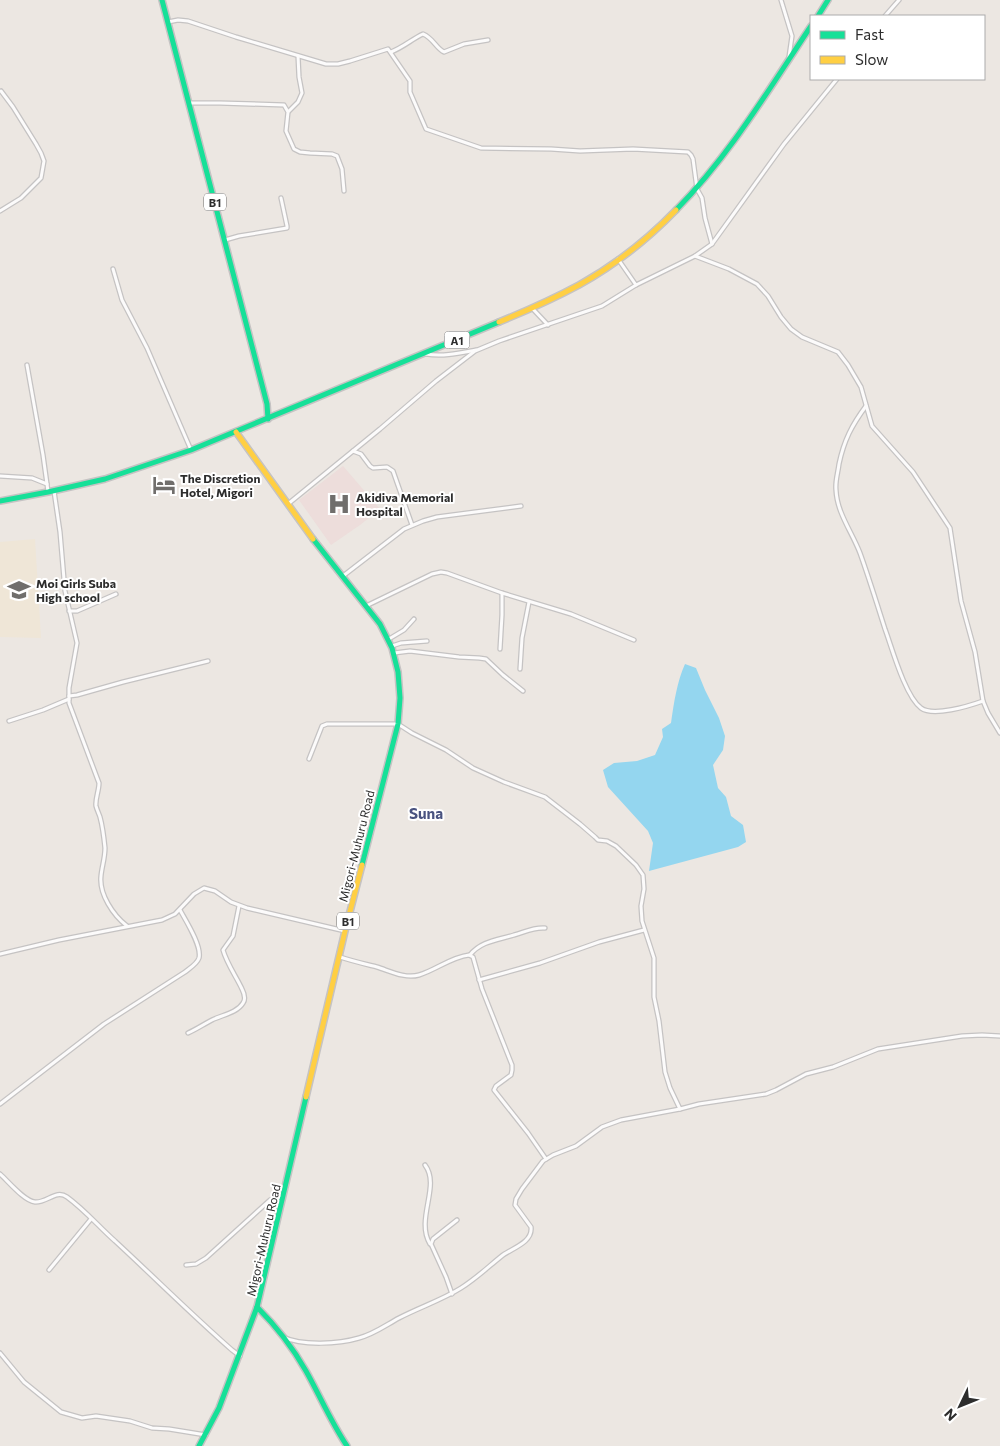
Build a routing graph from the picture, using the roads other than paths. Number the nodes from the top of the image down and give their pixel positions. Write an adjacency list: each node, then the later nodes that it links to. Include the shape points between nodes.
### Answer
1 (162, 0): 7 (main road, B1)
2 (781, 0): 12 (street, via 792,36)
3 (828, 0): 5 (main road)
4 (899, 0): 6 (street)
5 (819, 15)
6 (886, 15)
7 (168, 22): 11 (street, via 185,20); 15 (main road, B1)
8 (810, 27): 12 (main road, A1)
9 (488, 40): 10 (street, via 444,52 424,34)
10 (391, 52): 11 (street, via 386,49 331,65); 19 (street, via 410,81 410,92 427,130 481,148 686,152 693,159)
11 (298, 56): 17 (street, via 302,93)
12 (788, 59): 19 (main road, A1, via 727,152)
13 (836, 80): 24 (street, via 784,144)
14 (1, 91): 22 (street, via 44,161 40,179)
15 (189, 103): 16 (street); 23 (main road, B1)
16 (284, 105): 17 (street); 18 (street)
17 (294, 105): 18 (street)
18 (288, 112): 20 (street, via 286,131 293,147 300,152 337,156)
19 (697, 189): 24 (street); 26 (main road, A1, via 653,232)
20 (344, 191)
21 (281, 198): 23 (street, via 286,228)
22 (0, 211)
23 (224, 240): 34 (main road, B1)
24 (712, 244): 25 (street)
25 (695, 256): 28 (street); 35 (street, via 752,280 796,333 838,352 860,383)
26 (618, 260): 28 (street); 29 (main road, A1, via 585,282)
27 (113, 269): 40 (street, via 122,300 147,348)
28 (636, 285): 30 (street, via 602,306)
29 (532, 308): 30 (street); 32 (main road, A1)
30 (548, 325): 31 (street)
31 (479, 349): 32 (street, via 445,355); 39 (street)
32 (424, 353): 36 (main road, A1)
33 (27, 365): 44 (street)
34 (267, 404): 36 (main road, B1); 37 (main road, B1)
35 (866, 405): 67 (street, via 870,423 876,432 903,459 950,528 961,601 975,652); 67 (street, via 845,441 836,496 860,554 897,666 916,703 926,711 947,710)
36 (275, 416): 37 (main road, A1)
37 (268, 419): 38 (main road, A1)
38 (236, 432): 40 (main road, A1); 47 (main road, Migori-Muhuru Road / B1)
39 (360, 445): 41 (street); 42 (street)
40 (191, 450): 45 (main road, A1, via 105,479)
41 (353, 451): 42 (street); 47 (street)
42 (361, 454): 49 (street, via 373,468 387,467 393,471)
43 (0, 476): 44 (street, via 32,478)
44 (47, 484): 45 (street)
45 (51, 492): 46 (main road, A1); 55 (street, via 62,548)
46 (0, 501)
47 (288, 504): 50 (main road, Migori-Muhuru Road / B1)
48 (520, 506): 49 (street, via 437,517)
49 (412, 525): 50 (street)
50 (343, 576): 54 (main road, Migori-Muhuru Road / B1)
51 (502, 593): 53 (street); 54 (street, via 441,572); 61 (street)
52 (116, 594): 55 (street, via 77,611)
53 (529, 602): 58 (street, via 571,614); 64 (street)
54 (366, 606): 57 (main road, Migori-Muhuru Road / B1)
55 (69, 611): 66 (street, via 77,643)
56 (414, 619): 57 (street)
57 (389, 639): 60 (main road, Migori-Muhuru Road / B1)
58 (634, 640)
59 (427, 642): 60 (street)
60 (392, 646): 62 (main road, Migori-Muhuru Road / B1)
61 (500, 649)
62 (394, 653): 65 (street, via 410,651 486,659); 69 (main road, Migori-Muhuru Road / B1, via 401,684)
63 (208, 661): 66 (street)
64 (520, 669)
65 (523, 691)
66 (69, 698): 68 (street); 74 (street, via 98,783 96,805 105,849 102,888 116,916)
67 (983, 701): 70 (street)
68 (9, 721)
69 (398, 724): 71 (street, via 327,724 322,726); 76 (street, via 473,768 545,797 598,840 616,846 643,875 641,912); 77 (main road, Migori-Muhuru Road / B1)
70 (1000, 732)
71 (309, 759)
72 (239, 906): 73 (street, via 204,888); 77 (street); 82 (street, via 233,936 223,950 242,988 244,1002 234,1011)
73 (180, 910): 74 (street, via 162,920); 84 (street, via 199,952 196,963 104,1024)
74 (127, 926): 78 (street)
75 (545, 928): 79 (street, via 533,928 497,939 478,947)
76 (644, 930): 81 (street); 85 (street, via 654,958 654,997 665,1072)
77 (345, 931): 80 (main road, Migori-Muhuru Road / B1)
78 (0, 954)
79 (470, 955): 80 (street, via 412,976); 81 (street, via 474,958)
80 (340, 957): 89 (main road, Migori-Muhuru Road / B1)
81 (479, 980): 86 (street, via 512,1068 511,1075 494,1090)
82 (188, 1033)
83 (1000, 1036): 85 (street, via 962,1036 878,1049 806,1074 766,1094)
84 (0, 1104)
85 (680, 1109): 86 (street, via 610,1123 576,1146)
86 (546, 1159): 95 (street, via 516,1199 516,1207 531,1227 529,1237)
87 (425, 1165): 92 (street, via 430,1176 425,1231)
88 (0, 1174): 90 (street, via 32,1201 63,1195)
89 (283, 1197): 93 (street, via 270,1200 206,1258); 96 (main road, Migori-Muhuru Road / B1)
90 (91, 1219): 94 (street); 99 (street)
91 (457, 1220): 92 (street)
92 (431, 1244): 95 (street)
93 (186, 1265)
94 (49, 1270)
95 (452, 1294): 97 (street, via 358,1338 306,1343)
96 (257, 1307): 97 (main road); 99 (main road, Migori-Muhuru Road / B1)
97 (283, 1337): 102 (main road)
98 (0, 1353): 100 (street, via 24,1382 61,1412 82,1418 96,1416)
99 (240, 1356): 100 (main road, Migori-Muhuru Road / B1)
100 (206, 1435): 101 (main road, Migori-Muhuru Road / B1)
101 (200, 1446)
102 (347, 1446)

